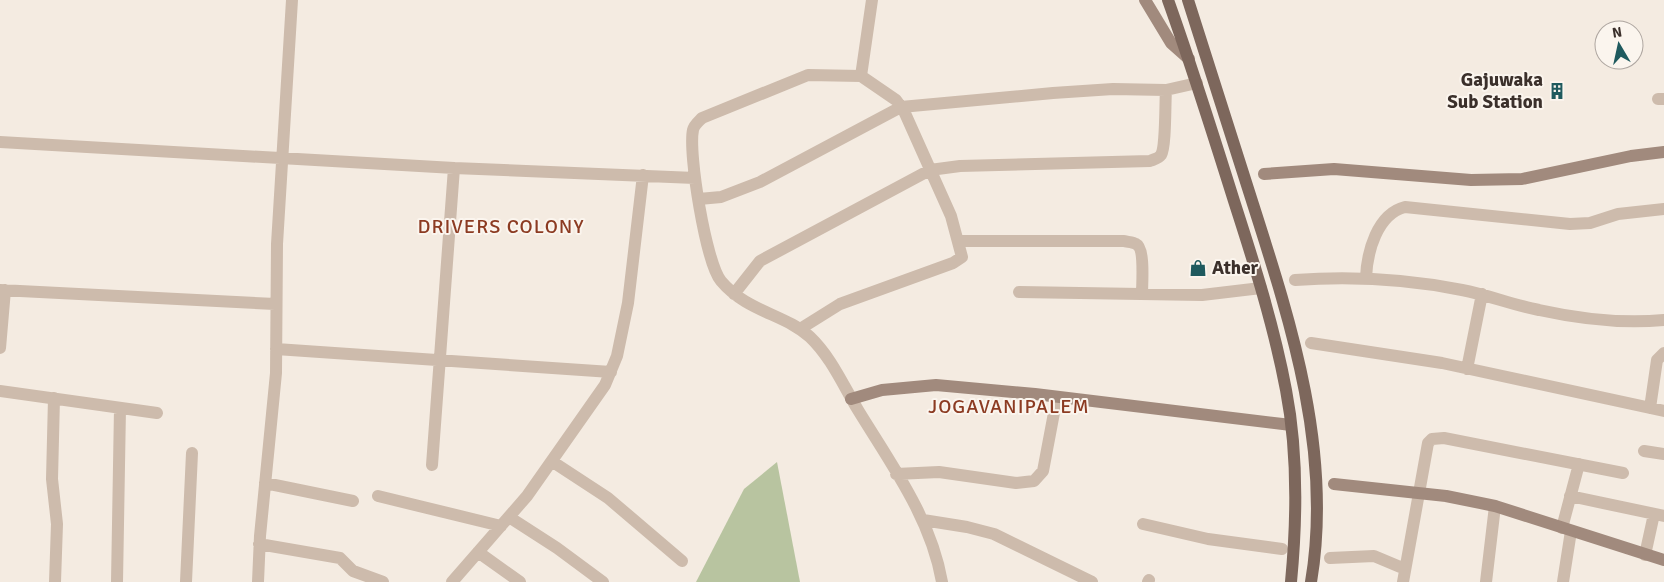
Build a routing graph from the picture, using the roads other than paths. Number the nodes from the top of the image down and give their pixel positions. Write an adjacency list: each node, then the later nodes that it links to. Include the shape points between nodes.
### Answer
1 (292, 0): 13 (street)
2 (872, 0): 7 (street)
3 (1144, 0): 6 (street, via 1171,43)
4 (1168, 0): 6 (main road)
5 (1188, 0): 88 (main road, via 1274,271 1306,389 1316,499)
6 (1189, 59): 8 (main road)
7 (861, 76): 10 (street); 18 (street, via 808,75 702,118 692,132)
8 (1197, 83): 9 (street); 24 (main road)
9 (1166, 90): 10 (street, via 1113,89); 15 (street, via 1162,154 1157,158)
10 (901, 107): 15 (street); 19 (street, via 760,182 721,197)
11 (0, 142): 13 (street)
12 (1664, 152): 16 (street, via 1522,179 1471,180 1334,169)
13 (282, 157): 14 (street); 30 (street)
14 (454, 168): 17 (street); 37 (street)
15 (930, 170): 21 (street); 27 (street, via 760,261)
16 (1264, 174)
17 (643, 175): 18 (street); 39 (street, via 628,303)
18 (696, 178): 19 (street)
19 (699, 199): 27 (street, via 714,271)
20 (1664, 209): 22 (street, via 1570,224 1405,207 1391,213 1373,241)
21 (958, 241): 28 (street, via 1124,241 1136,244 1142,258); 32 (street, via 962,253 960,260 840,304)
22 (1366, 278): 23 (street); 29 (street, via 1421,283)
23 (1295, 280)
24 (1261, 288): 28 (street, via 1202,294); 48 (main road, via 1276,340)
25 (2, 290): 30 (street); 34 (street)
26 (1019, 292): 28 (street)
27 (734, 294): 32 (street, via 754,308)
28 (1142, 294)
29 (1482, 294): 31 (street, via 1538,310 1602,321); 38 (street)
30 (275, 304): 35 (street)
31 (1664, 320)
32 (800, 329): 43 (street, via 824,353)
33 (1311, 343): 38 (street)
34 (0, 348)
35 (276, 349): 37 (street); 57 (street)
36 (1664, 353): 45 (street, via 1657,360)
37 (439, 361): 39 (street); 54 (street)
38 (1467, 368): 45 (street)
39 (611, 372): 52 (street, via 593,405)
40 (0, 391): 42 (street)
41 (1057, 397): 43 (street, via 936,385 882,390); 48 (street); 56 (street, via 1043,471 1034,481 1009,483 938,472)
42 (54, 398): 44 (street); 77 (street)
43 (852, 399): 56 (street)
44 (120, 408): 47 (street); 78 (street)
45 (1650, 408): 46 (street)
46 (1664, 411)
47 (158, 413)
48 (1291, 425): 87 (main road, via 1294,553)
49 (1644, 452): 51 (street)
50 (192, 453): 79 (street)
51 (1664, 454)
52 (553, 462): 66 (street); 75 (street, via 608,498)
53 (1579, 464): 55 (street); 59 (street, via 1438,437 1428,443); 61 (street)
54 (432, 465)
55 (1623, 473)
56 (896, 474): 65 (street)
57 (265, 483): 62 (street); 69 (street)
58 (1334, 484): 59 (street)
59 (1419, 493): 63 (street); 76 (street)
60 (378, 496): 66 (street)
61 (1570, 496): 64 (street); 68 (street)
62 (353, 501)
63 (1496, 506): 68 (street); 89 (street)
64 (1659, 515): 72 (street)
65 (923, 520): 85 (street, via 939,563); 86 (street, via 994,534)
66 (505, 522): 71 (street); 84 (street, via 557,548)
67 (1143, 524): 70 (street, via 1208,539)
68 (1566, 530): 72 (street); 90 (street)
69 (259, 544): 80 (street); 81 (street, via 340,558 353,571)
70 (1282, 549)
71 (478, 552): 82 (street); 83 (street)
72 (1645, 555): 74 (street)
73 (1330, 558): 76 (street, via 1374,556)
74 (1664, 560)
75 (682, 561)
76 (1404, 576)
77 (55, 582)
78 (117, 582)
79 (186, 582)
80 (258, 582)
81 (383, 582)
82 (452, 582)
83 (520, 582)
84 (603, 582)
85 (942, 582)
86 (1092, 582)
87 (1291, 582)
88 (1311, 582)
89 (1486, 582)
90 (1563, 582)

